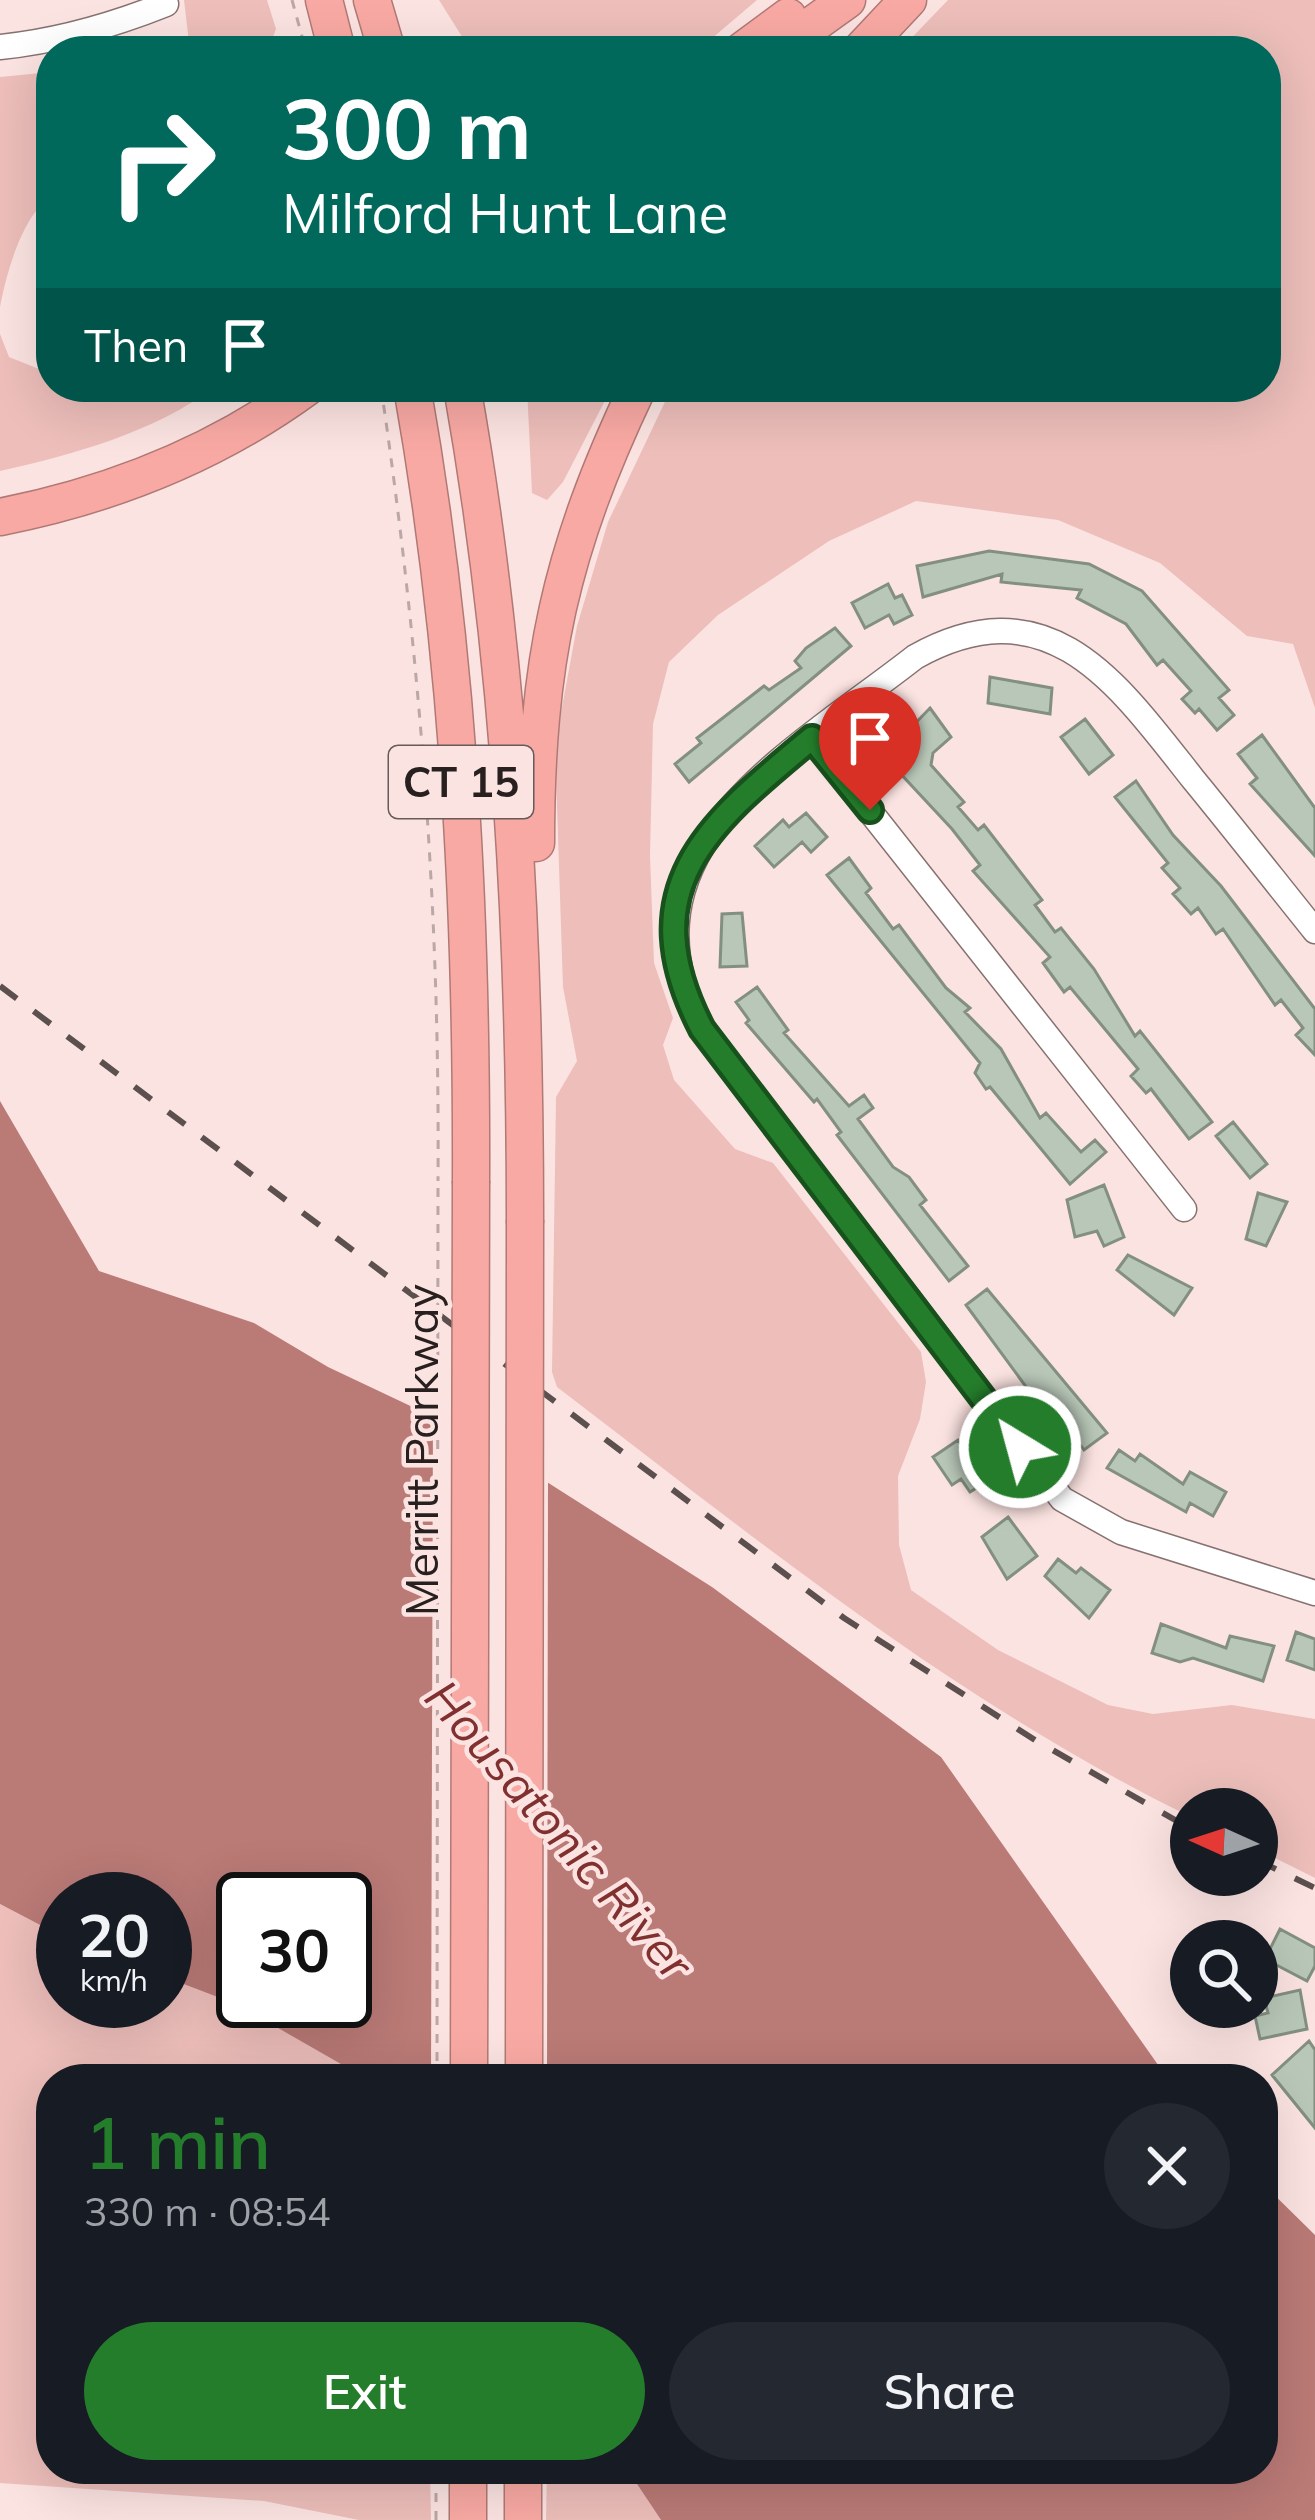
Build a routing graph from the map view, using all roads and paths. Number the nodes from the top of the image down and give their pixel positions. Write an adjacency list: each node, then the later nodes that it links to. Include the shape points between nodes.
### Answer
1 (164, 0): 8 (street)
2 (292, 0): 9 (path)
3 (324, 0): 10 (highway)
4 (372, 0): 11 (highway)
5 (811, 0): 12 (highway)
6 (847, 0): 13 (highway)
7 (908, 0): 14 (highway)
8 (73, 36)
9 (302, 36)
10 (334, 36)
11 (383, 36)
12 (762, 36)
13 (797, 36)
14 (874, 36)
15 (36, 42): 16 (street)
16 (0, 47)
17 (247, 402): 23 (highway, via 138,457)
18 (284, 402): 24 (highway, via 146,477)
19 (383, 402): 28 (path, via 429,781)
20 (414, 402): 28 (highway, CT 15, via 435,526 469,932)
21 (464, 402): 27 (highway, CT 15, via 506,725)
22 (631, 402): 27 (highway, via 584,511 543,673)
23 (0, 496)
24 (0, 518)
25 (812, 738): 26 (street, via 939,644 988,632 1060,644 1119,686); 29 (street); 30 (street, via 725,810 687,868 677,958 702,1029 1062,1499 1121,1532)
26 (1315, 931)
27 (524, 1063): 33 (highway, CT 15, bridge)
28 (454, 1181): 31 (path, bridge); 32 (highway, Merritt Parkway / CT 15, bridge)
29 (1184, 1209)
30 (1315, 1593)
31 (437, 2064)
32 (469, 2064)
33 (524, 2064)
34 (436, 2484): 37 (path)
35 (468, 2484): 38 (highway)
36 (523, 2484): 39 (highway)
37 (436, 2520)
38 (468, 2520)
39 (523, 2520)

